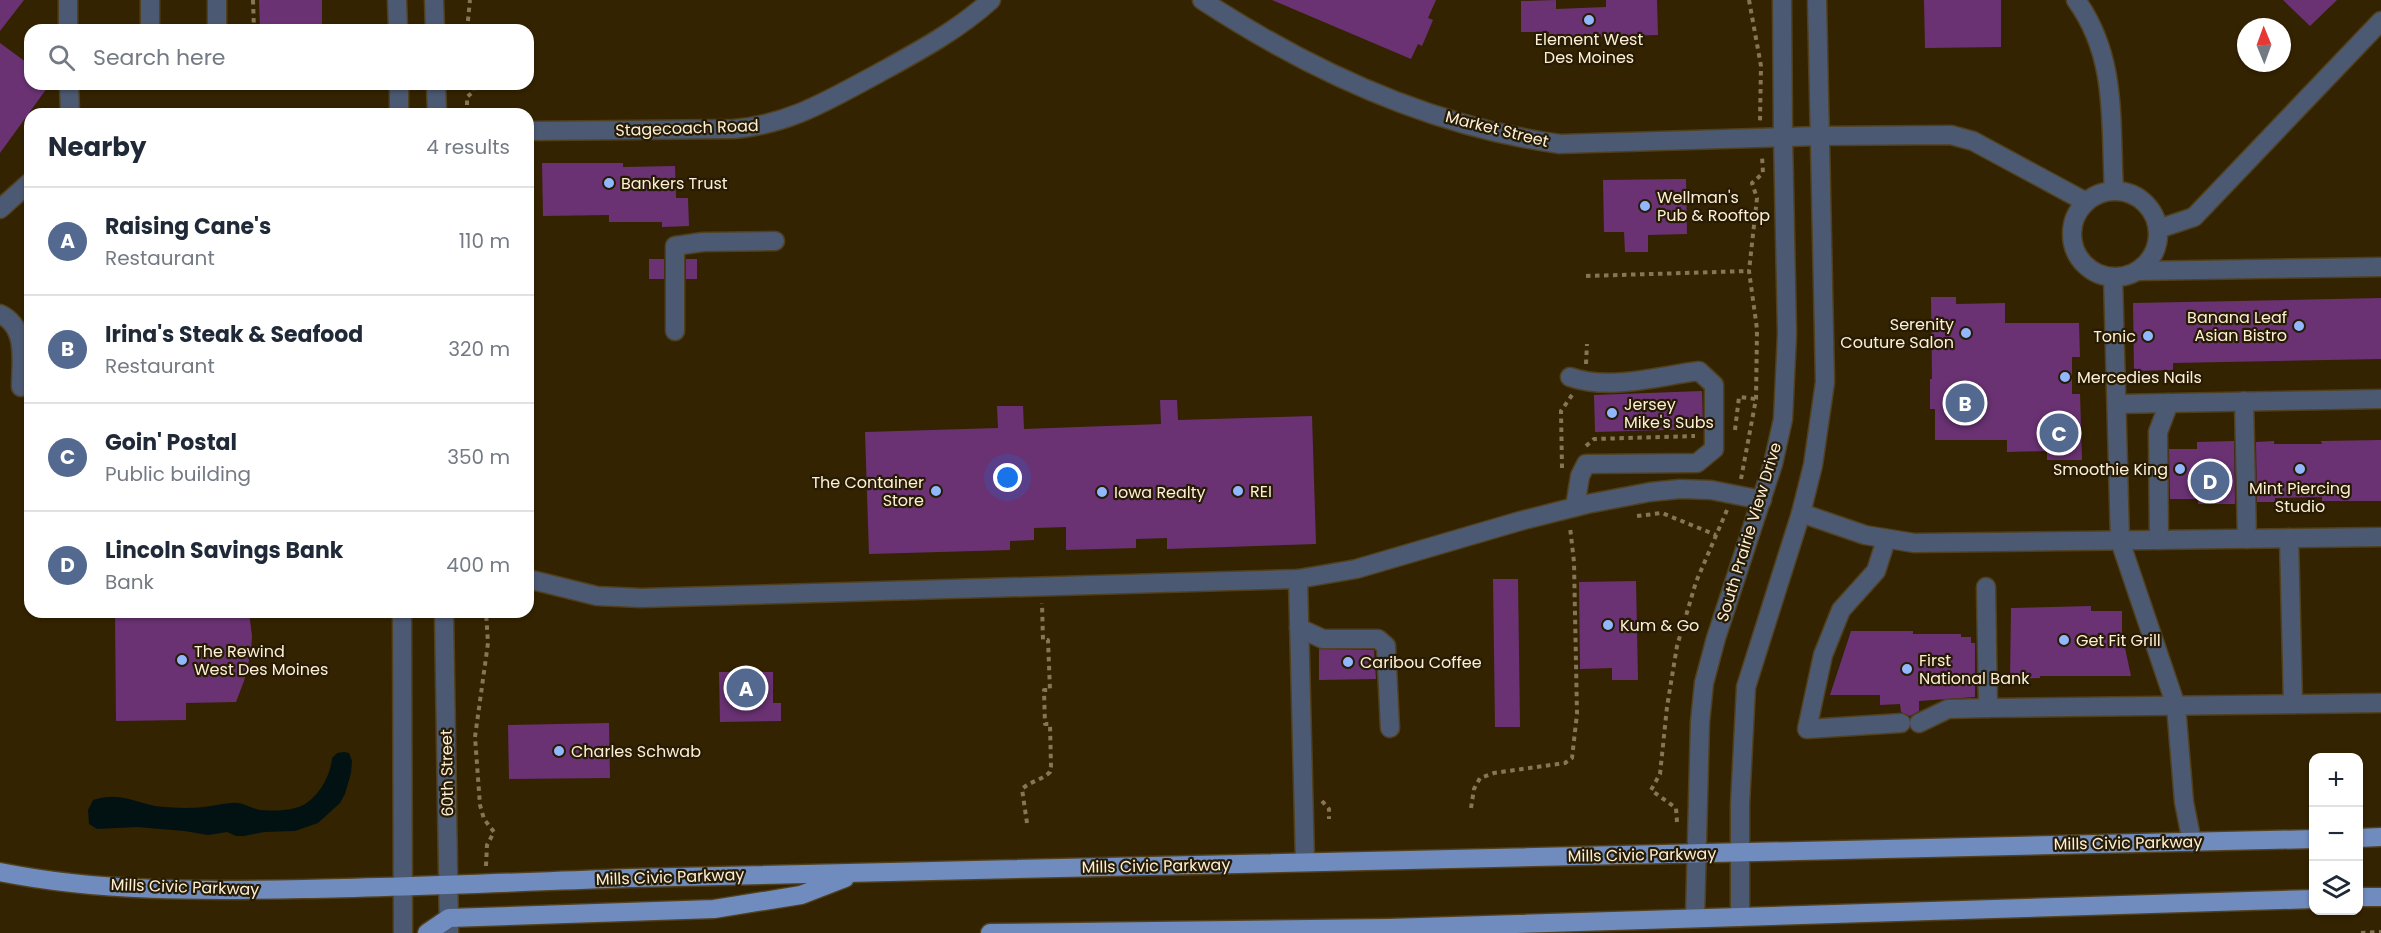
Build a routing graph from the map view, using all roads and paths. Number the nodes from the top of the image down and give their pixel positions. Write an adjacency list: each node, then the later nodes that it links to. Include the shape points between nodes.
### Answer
1 (68, 0): 15 (street)
2 (150, 0): 16 (street)
3 (217, 0): 17 (street)
4 (253, 0): 18 (path)
5 (397, 0): 19 (street)
6 (434, 0): 20 (street)
7 (470, 0): 21 (path)
8 (991, 0): 31 (street, Stagecoach Road, via 936,42 818,106 762,126)
9 (1202, 0): 33 (street, Market Street, via 1282,50 1347,80 1470,125 1560,144)
10 (1749, 0): 30 (path, via 1761,66)
11 (1782, 0): 33 (street, South Prairie View Drive)
12 (1817, 0): 32 (street)
13 (2076, 0): 36 (street, via 2103,55 2112,97)
14 (2381, 21): 39 (street, via 2194,217)
15 (68, 24)
16 (150, 24)
17 (218, 24)
18 (254, 24)
19 (398, 24)
20 (435, 24)
21 (468, 24)
22 (69, 90): 26 (street)
23 (399, 90): 27 (street)
24 (436, 90): 28 (street)
25 (474, 90): 29 (path, via 467,97)
26 (70, 108)
27 (399, 108)
28 (437, 108)
29 (467, 108)
30 (1760, 111)
31 (534, 131)
32 (1819, 136): 33 (street, Market Street); 37 (street, Market Street, via 1951,135 1982,146); 62 (street, via 1825,382 1813,465)
33 (1783, 137): 60 (street, South Prairie View Drive, via 1787,375 1783,419)
34 (1763, 173): 42 (path, via 1752,183 1757,198)
35 (24, 187): 38 (street)
36 (2114, 191): 37 (street); 39 (street, via 2131,194 2145,203)
37 (2086, 202): 45 (street, via 2073,228 2075,248 2086,266)
38 (0, 209)
39 (2158, 229): 43 (street, via 2157,244 2149,261)
40 (775, 241): 47 (street, via 675,246)
41 (2381, 267): 43 (street)
42 (1749, 271): 44 (path); 51 (path, via 1757,329)
43 (2137, 271): 45 (street)
44 (1586, 276)
45 (2113, 277): 55 (street)
46 (0, 314): 50 (street, via 11,319 22,339)
47 (675, 331)
48 (1587, 344): 49 (path, via 1585,372)
49 (1575, 379): 56 (street, via 1587,383 1618,382 1699,371 1714,385); 58 (path, via 1561,411 1563,470)
50 (21, 387)
51 (1756, 399): 56 (path, via 1739,397 1734,435); 59 (path)
52 (2381, 399): 53 (street)
53 (2244, 401): 54 (street); 69 (street)
54 (2169, 403): 55 (street); 71 (street, via 2158,432)
55 (2117, 404): 72 (street)
56 (1713, 435): 57 (path, via 1594,439); 61 (street, via 1713,449 1696,463 1586,465 1580,476)
57 (1578, 454)
58 (1570, 462)
59 (1740, 481)
60 (1762, 500): 61 (street, via 1711,490 1680,489); 95 (street, South Prairie View Drive, via 1704,682)
61 (1575, 507): 73 (street, via 1365,567)
62 (1801, 513): 70 (street); 94 (street, via 1746,687)
63 (1632, 516): 66 (path, via 1662,513)
64 (1580, 525): 86 (path, via 1569,527 1574,562 1577,714 1572,758 1564,763 1480,778)
65 (1720, 525): 66 (path)
66 (1716, 535): 87 (path, via 1696,582 1677,646 1660,774 1651,790)
67 (2381, 537): 68 (street)
68 (2289, 538): 69 (street); 82 (street)
69 (2247, 539): 71 (street)
70 (1886, 540): 72 (street, via 1973,544); 84 (street, via 1876,571 1841,610 1823,654 1807,729 1910,723 1948,709)
71 (2159, 540): 72 (street)
72 (2120, 541): 83 (street)
73 (1298, 579): 75 (street); 80 (street)
74 (534, 580): 75 (street, via 597,596 641,598)
75 (1041, 586): 88 (path, via 1043,640 1048,640 1050,690 1044,690 1051,766 1045,776 1022,789)
76 (1986, 587): 84 (street)
77 (402, 618): 100 (street)
78 (444, 618): 99 (street, 60th Street)
79 (486, 618): 93 (path, via 488,644 475,737 480,805 494,832)
80 (1299, 628): 85 (street, via 1323,639 1383,641); 96 (street)
81 (2381, 703): 82 (street)
82 (2293, 704): 83 (street)
83 (2176, 706): 84 (street); 92 (street, via 2184,802)
84 (1988, 708)
85 (1390, 728)
86 (1471, 808)
87 (1676, 808)
88 (1027, 823)
89 (2381, 837): 90 (main road)
90 (2363, 838)
91 (2309, 839): 92 (main road, Mills Civic Parkway)
92 (2192, 842): 94 (main road, Mills Civic Parkway)
93 (487, 845)
94 (1740, 852): 95 (main road, Mills Civic Parkway); 104 (street)
95 (1696, 854): 96 (main road, Mills Civic Parkway); 105 (street, South Prairie View Drive)
96 (1305, 862): 98 (main road, Mills Civic Parkway)
97 (0, 872): 100 (main road, Mills Civic Parkway, via 42,880 134,887)
98 (856, 873): 99 (main road, Mills Civic Parkway); 106 (main road, via 801,895 714,909)
99 (448, 885): 100 (main road, Mills Civic Parkway); 106 (street, 60th Street)
100 (402, 887): 108 (street)
101 (2363, 897): 102 (main road)
102 (2381, 897)
103 (2309, 899): 104 (main road)
104 (1740, 917): 105 (main road)
105 (1695, 918): 110 (main road, via 1388,928)
106 (449, 926): 109 (main road)
107 (2381, 932): 111 (path)
108 (403, 933)
109 (427, 933)
110 (990, 933)
111 (2361, 933)

